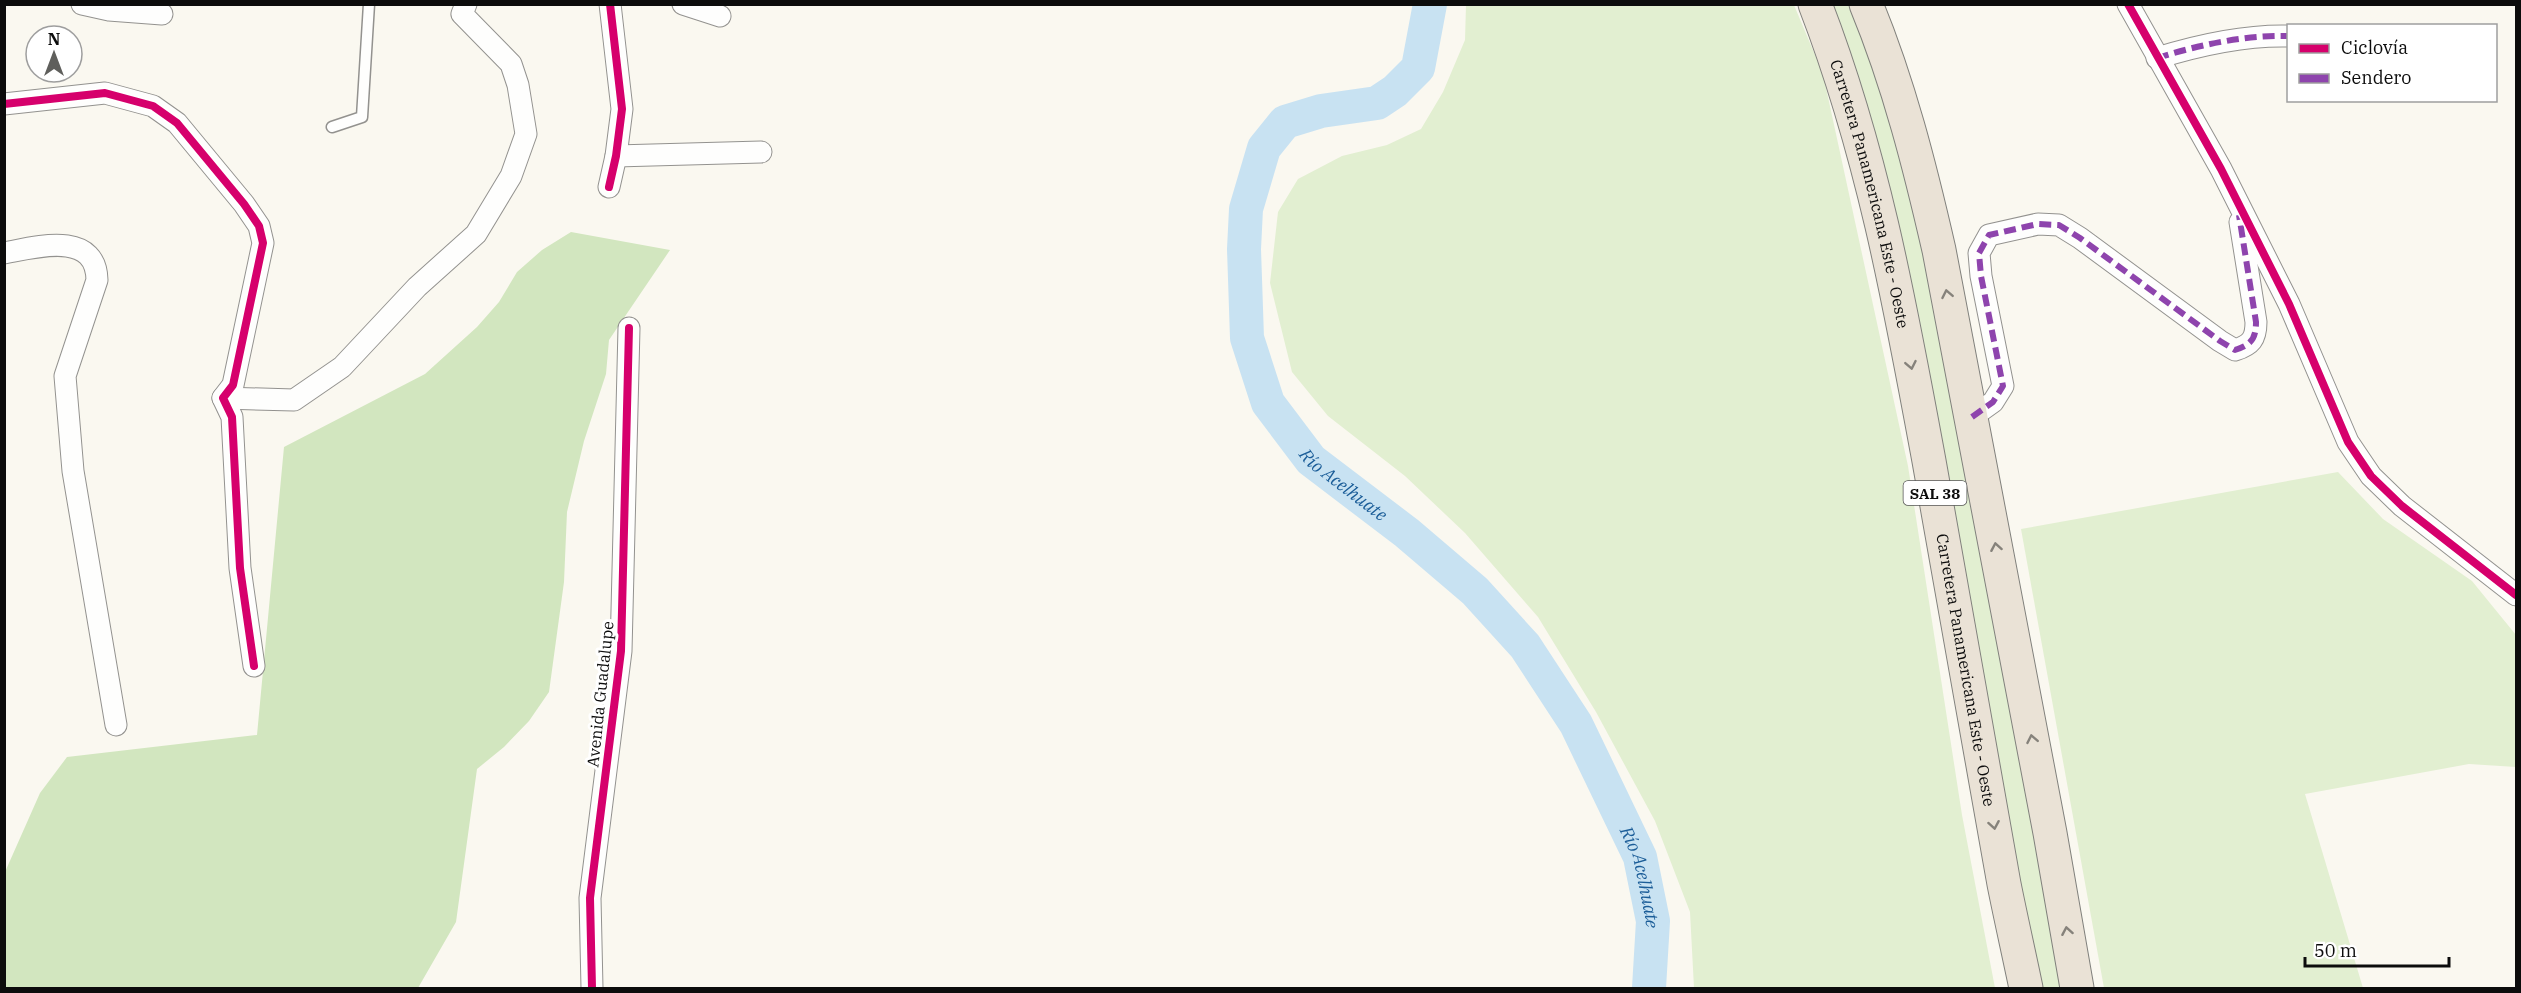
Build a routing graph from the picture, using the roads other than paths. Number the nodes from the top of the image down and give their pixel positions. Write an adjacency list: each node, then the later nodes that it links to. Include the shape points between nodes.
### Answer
1 (82, 4): 9 (street)
2 (369, 4): 15 (lane, via 362,117)
3 (466, 4): 22 (street, via 462,14 511,64 526,134 511,176 476,234 417,287 342,367 294,400)
4 (610, 4): 17 (street, via 622,109)
5 (683, 4): 11 (street)
6 (1815, 4): 28 (highway, Carretera Panamericana Este - Oeste / SAL 38, one-way to 28, via 1859,130 1879,206)
7 (1866, 4): 23 (highway, SAL 38, one-way to 7, via 1922,174)
8 (2128, 4): 13 (street)
9 (110, 7): 10 (street)
10 (162, 14)
11 (720, 16)
12 (2287, 36): 13 (street, via 2266,35)
13 (2157, 58): 19 (street)
14 (4, 104): 22 (street, via 105,93 153,106 177,123 244,204 259,226 263,243 233,385)
15 (332, 127)
16 (760, 152): 17 (street)
17 (616, 156): 18 (street)
18 (609, 187)
19 (2237, 203): 23 (street, via 2256,336 2248,346 2235,350 2059,225 1989,235 1979,253 1981,276 2003,386 1993,402); 24 (street, via 2289,304 2348,442 2371,476 2402,506)
20 (4, 253): 26 (street, via 54,244 74,247 91,257 97,268 97,280 65,376 74,471)
21 (629, 328): 27 (street, Avenida Guadalupe, via 621,651 590,898)
22 (223, 398): 25 (street, via 232,417 240,568)
23 (1972, 417): 29 (highway, SAL 38, one-way to 23)
24 (2517, 595)
25 (254, 666)
26 (116, 725)
27 (592, 988)
28 (2026, 988)
29 (2077, 988)

